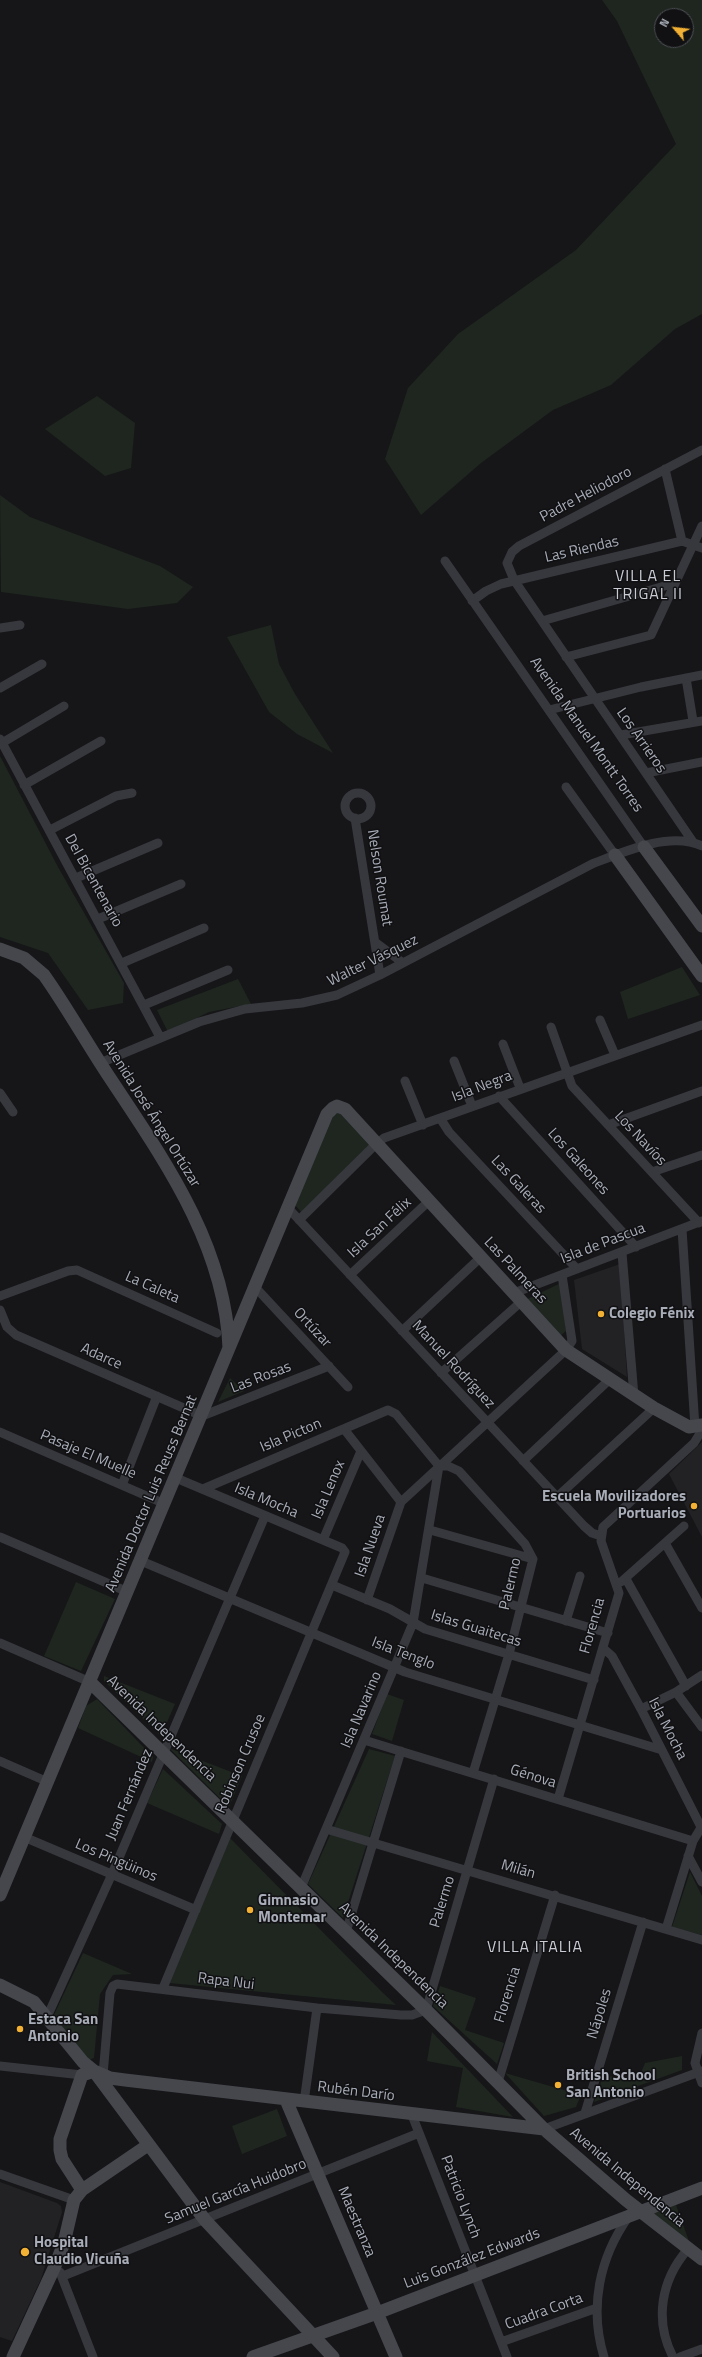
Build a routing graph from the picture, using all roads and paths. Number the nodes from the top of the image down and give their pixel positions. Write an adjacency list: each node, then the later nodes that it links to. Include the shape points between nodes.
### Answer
1 (702, 450): 2 (street, Padre Heliodoro)
2 (664, 469): 4 (street); 7 (street, Padre Heliodoro, via 515,548 507,563)
3 (702, 526): 5 (street)
4 (682, 541): 5 (street, Las Riendas); 7 (street, Las Riendas)
5 (698, 546): 8 (street)
6 (445, 561): 9 (street, Avenida Manuel Montt Torres)
7 (514, 580): 9 (street, Las Riendas, via 492,587); 10 (street, Los Arrieros)
8 (675, 583): 10 (street); 13 (street, via 651,635)
9 (472, 601): 20 (street, Avenida Manuel Montt Torres)
10 (542, 621): 13 (street, Los Arrieros)
11 (20, 625): 12 (street)
12 (0, 628)
13 (566, 657): 18 (street, Los Arrieros)
14 (42, 664): 17 (street)
15 (702, 675): 16 (street)
16 (686, 678): 18 (street); 21 (street)
17 (0, 688)
18 (594, 698): 20 (street); 22 (street, Los Arrieros)
19 (64, 706): 23 (street)
20 (549, 710): 35 (street, Avenida Manuel Montt Torres)
21 (698, 721): 22 (street)
22 (621, 735): 26 (street, Los Arrieros)
23 (1, 741): 27 (street, Del Bicentenario)
24 (101, 741): 27 (street)
25 (702, 762): 26 (street)
26 (646, 773): 32 (street, Los Arrieros)
27 (24, 785): 31 (street, Del Bicentenario)
28 (566, 787): 36 (street)
29 (132, 793): 31 (street, via 116,796)
30 (355, 818): 42 (street, Nelson Roumat)
31 (50, 830): 37 (street, Del Bicentenario)
32 (693, 842): 34 (street); 35 (street, Walter Vásquez, via 664,841)
33 (158, 843): 37 (street)
34 (702, 846)
35 (644, 847): 36 (street, Walter Vásquez); 40 (street, Avenida Manuel Montt Torres)
36 (615, 855): 45 (street, Walter Vásquez, via 592,864); 48 (street)
37 (76, 878): 39 (street, Del Bicentenario)
38 (181, 884): 39 (street)
39 (98, 919): 44 (street, Del Bicentenario)
40 (702, 926)
41 (204, 928): 44 (street)
42 (375, 942): 45 (street, Nelson Roumat); 47 (street, Nelson Roumat)
43 (0, 949): 57 (street, Avenida José Ángel Ortúzar, via 24,958 44,975)
44 (122, 963): 49 (street, Del Bicentenario)
45 (403, 963): 47 (street, Walter Vásquez)
46 (228, 970): 49 (street)
47 (380, 975): 53 (street, Walter Vásquez, via 328,998 245,1009 199,1022)
48 (702, 976)
49 (144, 1005): 53 (street, Del Bicentenario)
50 (600, 1020): 55 (street)
51 (702, 1024): 55 (street, Isla Negra)
52 (550, 1027): 58 (street, Los Navíos)
53 (160, 1037): 57 (street, Walter Vásquez)
54 (503, 1044): 60 (street)
55 (615, 1055): 58 (street, Isla Negra)
56 (454, 1061): 65 (street)
57 (100, 1063): 91 (street, Avenida José Ángel Ortúzar, via 165,1161 202,1231 222,1294)
58 (568, 1071): 60 (street, Isla Negra); 69 (street, Los Navíos, via 572,1086)
59 (405, 1081): 68 (street)
60 (520, 1088): 63 (street, Isla Negra)
61 (702, 1091): 69 (street)
62 (0, 1093): 66 (street)
63 (499, 1096): 65 (street, Isla Negra); 78 (street, Los Galeones)
64 (335, 1106): 70 (street, Las Palmeras, via 345,1110); 74 (street, Avenida Doctor Luis Reuss Bernat, via 327,1114)
65 (472, 1106): 67 (street, Isla Negra)
66 (13, 1112)
67 (440, 1118): 68 (street, Isla Negra); 81 (street, Las Galeras, via 449,1132)
68 (422, 1125): 70 (street, Isla Negra, via 384,1138)
69 (608, 1125): 72 (street, Los Navíos)
70 (376, 1144): 73 (street, Las Palmeras); 75 (street, Isla Negra)
71 (702, 1155): 72 (street)
72 (652, 1172): 76 (street, Los Navíos)
73 (429, 1201): 80 (street, Las Palmeras); 82 (street, Isla San Félix)
74 (289, 1209): 75 (street, Manuel Rodríguez); 84 (street, Avenida Doctor Luis Reuss Bernat)
75 (299, 1220): 82 (street, Manuel Rodríguez)
76 (700, 1222): 77 (street, Isla de Pascua)
77 (682, 1229): 78 (street, Isla de Pascua); 101 (street)
78 (636, 1247): 79 (street, Isla de Pascua)
79 (622, 1253): 81 (street, Isla de Pascua); 97 (street)
80 (481, 1257): 86 (street, Las Palmeras); 88 (street)
81 (577, 1270): 83 (street, Isla de Pascua)
82 (350, 1275): 88 (street, Manuel Rodríguez)
83 (562, 1275): 86 (street, Isla de Pascua); 90 (street, via 572,1341)
84 (256, 1288): 91 (street, Avenida Doctor Luis Reuss Bernat); 92 (street, Ortúzar)
85 (0, 1296): 89 (street, La Caleta, via 74,1270 80,1271)
86 (518, 1297): 90 (street, Las Palmeras); 93 (street, Isla de Pascua)
87 (0, 1310): 96 (street, Adarce, via 6,1327 16,1335)
88 (402, 1331): 93 (street, Manuel Rodríguez)
89 (217, 1333)
90 (566, 1350): 94 (street, Las Palmeras); 100 (street)
91 (229, 1352): 99 (street, Avenida Doctor Luis Reuss Bernat)
92 (329, 1366): 95 (street, Ortúzar); 99 (street, Las Rosas)
93 (441, 1373): 100 (street, Manuel Rodríguez)
94 (609, 1380): 97 (street, Las Palmeras); 105 (street)
95 (348, 1387)
96 (157, 1396): 99 (street, Adarce); 108 (street)
97 (634, 1396): 98 (street, Las Palmeras)
98 (654, 1408): 101 (street, Las Palmeras, via 685,1426); 110 (street)
99 (202, 1416): 107 (street, Avenida Doctor Luis Reuss Bernat)
100 (487, 1423): 105 (street, Manuel Rodríguez); 106 (street)
101 (700, 1427): 116 (street, via 694,1443 606,1523)
102 (344, 1429): 104 (street); 106 (street, Isla Picton, via 390,1411 396,1414); 109 (street, Isla Picton)
103 (0, 1432): 108 (street, Pasaje El Muelle)
104 (361, 1451): 111 (street); 118 (street, Isla Lenox)
105 (523, 1461): 110 (street, Manuel Rodríguez)
106 (440, 1466): 111 (street); 115 (street, Isla Navarino); 121 (street, Palermo, via 460,1471 525,1544)
107 (176, 1478): 109 (street, Isla Mocha); 112 (street, Avenida Doctor Luis Reuss Bernat)
108 (122, 1485): 112 (street, Pasaje El Muelle)
109 (203, 1489): 113 (street, Isla Mocha)
110 (557, 1497): 116 (street, Manuel Rodríguez, via 588,1530)
111 (402, 1502): 129 (street, Isla Nueva)
112 (165, 1504): 122 (street, Avenida Doctor Luis Reuss Bernat)
113 (265, 1516): 118 (street, Isla Mocha); 128 (street, Juan Fernández)
114 (684, 1526): 119 (street)
115 (430, 1530): 121 (street); 124 (street, Isla Navarino)
116 (601, 1536): 125 (street, Florencia)
117 (0, 1537): 127 (street)
118 (323, 1540): 120 (street, Isla Mocha)
119 (666, 1543): 125 (street); 131 (street)
120 (344, 1550): 126 (street, Robinson Crusoe)
121 (533, 1559): 130 (street, Palermo)
122 (141, 1561): 127 (street, Avenida Doctor Luis Reuss Bernat); 128 (street, Isla Tenglo)
123 (580, 1576): 132 (street)
124 (422, 1578): 130 (street); 133 (street, Isla Navarino)
125 (622, 1582): 135 (street, Florencia); 143 (street)
126 (332, 1585): 129 (street, Islas Guaitecas); 134 (street, Robinson Crusoe)
127 (128, 1592): 142 (street, Avenida Doctor Luis Reuss Bernat)
128 (230, 1598): 134 (street, Isla Tenglo); 152 (street, Juan Fernández)
129 (367, 1600): 133 (street, Islas Guaitecas, via 390,1609)
130 (520, 1607): 132 (street); 138 (street, Palermo)
131 (702, 1608)
132 (566, 1621): 135 (street)
133 (412, 1623): 138 (street, Islas Guaitecas, via 424,1629); 139 (street, Isla Navarino)
134 (312, 1632): 139 (street, Isla Tenglo); 158 (street, Robinson Crusoe)
135 (608, 1633): 137 (street, Florencia)
136 (0, 1643): 142 (street, Avenida Independencia)
137 (603, 1648): 141 (street, Florencia); 146 (street, Isla Mocha, via 612,1656)
138 (509, 1654): 141 (street, Islas Guaitecas); 145 (street, Palermo)
139 (395, 1667): 145 (street, Isla Tenglo); 149 (street, Isla Navarino)
140 (702, 1675): 143 (street)
141 (594, 1680): 147 (street, Florencia)
142 (90, 1682): 152 (street, Avenida Independencia); 156 (street, Avenida Doctor Luis Reuss Bernat)
143 (686, 1686): 144 (street)
144 (676, 1692): 146 (street); 148 (street)
145 (495, 1700): 147 (street, Isla Tenglo); 154 (street, Palermo)
146 (641, 1709): 150 (street, Isla Mocha)
147 (581, 1725): 150 (street, Isla Tenglo); 157 (street, Florencia)
148 (702, 1727)
149 (364, 1740): 151 (street, Génova); 160 (street, Isla Navarino)
150 (662, 1750): 159 (street, Isla Mocha)
151 (401, 1751): 154 (street, Génova); 163 (street)
152 (162, 1754): 158 (street, Avenida Independencia); 166 (street, Juan Fernández)
153 (0, 1761): 156 (street)
154 (473, 1773): 155 (street, Génova)
155 (494, 1779): 157 (street, Génova); 165 (street, Palermo)
156 (48, 1782): 161 (street, Avenida Doctor Luis Reuss Bernat)
157 (558, 1799): 162 (street, Génova)
158 (233, 1820): 169 (street, Avenida Independencia); 172 (street, Robinson Crusoe)
159 (701, 1826): 162 (street)
160 (326, 1829): 163 (street, Milán); 169 (street, Isla Navarino)
161 (24, 1837): 166 (street, Los Pingüinos); 167 (street, Avenida Doctor Luis Reuss Bernat)
162 (693, 1841): 164 (street)
163 (374, 1844): 165 (street, Milán); 175 (street)
164 (688, 1856): 168 (street); 174 (street)
165 (468, 1870): 171 (street, Milán); 180 (street, Palermo)
166 (112, 1874): 172 (street, Los Pingüinos); 181 (street, Juan Fernández)
167 (3, 1879): 170 (street, Avenida Doctor Luis Reuss Bernat)
168 (702, 1882)
169 (301, 1888): 175 (street, Avenida Independencia)
170 (0, 1895)
171 (555, 1895): 173 (street, Milán); 186 (street, Florencia)
172 (196, 1910): 178 (street, Robinson Crusoe)
173 (643, 1922): 174 (street, Milán); 190 (street, Nápoles)
174 (666, 1929): 176 (street, Milán)
175 (346, 1932): 180 (street, Avenida Independencia)
176 (702, 1940)
177 (0, 1985): 181 (street, via 30,1999)
178 (163, 1988): 179 (street, Rapa Nui); 185 (street, Rapa Nui, via 117,1984 111,1989)
179 (317, 2008): 180 (street, Rapa Nui, via 401,2015 412,2015); 189 (street)
180 (426, 2010): 186 (street, Avenida Independencia)
181 (47, 2017): 185 (street)
182 (702, 2032): 184 (street, via 695,2057)
183 (0, 2066): 185 (street, Rubén Darío)
184 (700, 2072): 187 (street); 190 (street, Rubén Darío)
185 (93, 2074): 188 (street, Rubén Darío, via 120,2080); 194 (street); 198 (street, via 60,2139 62,2159)
186 (498, 2082): 192 (street, Avenida Independencia)
187 (702, 2083)
188 (286, 2100): 189 (street, Rubén Darío); 196 (street, Maestranza)
189 (304, 2102): 191 (street, Rubén Darío)
190 (585, 2113): 192 (street, Rubén Darío)
191 (412, 2115): 192 (street, Rubén Darío); 193 (street, Patricio Lynch)
192 (544, 2129): 199 (street, Avenida Independencia)
193 (419, 2133): 196 (street, Samuel García Huidobro); 204 (street, Patricio Lynch)
194 (148, 2145): 198 (street); 200 (street)
195 (0, 2174): 198 (street)
196 (319, 2174): 200 (street, Samuel García Huidobro); 206 (street, Maestranza)
197 (702, 2188): 199 (street, Luis González Edwards)
198 (78, 2195): 203 (street)
199 (635, 2213): 201 (street, Avenida Independencia); 204 (street, Luis González Edwards); 205 (street, via 615,2237 605,2262)
200 (205, 2220): 203 (street, Samuel García Huidobro); 207 (street)
201 (688, 2249): 202 (street, Avenida Independencia); 217 (street, via 670,2275 662,2305 664,2333)
202 (702, 2259)
203 (59, 2271): 210 (street); 211 (street)
204 (476, 2276): 206 (street, Luis González Edwards); 208 (street, Patricio Lynch)
205 (597, 2308): 208 (street, Cuadra Corta); 216 (street)
206 (377, 2313): 207 (street, Luis González Edwards); 214 (street, Maestranza)
207 (313, 2336): 212 (street, Luis González Edwards); 213 (street)
208 (501, 2342): 215 (street, Patricio Lynch)
209 (702, 2349): 218 (street)
210 (13, 2357)
211 (93, 2357)
212 (253, 2357)
213 (333, 2357)
214 (396, 2357)
215 (507, 2357)
216 (604, 2357)
217 (673, 2357)
218 (680, 2357)

